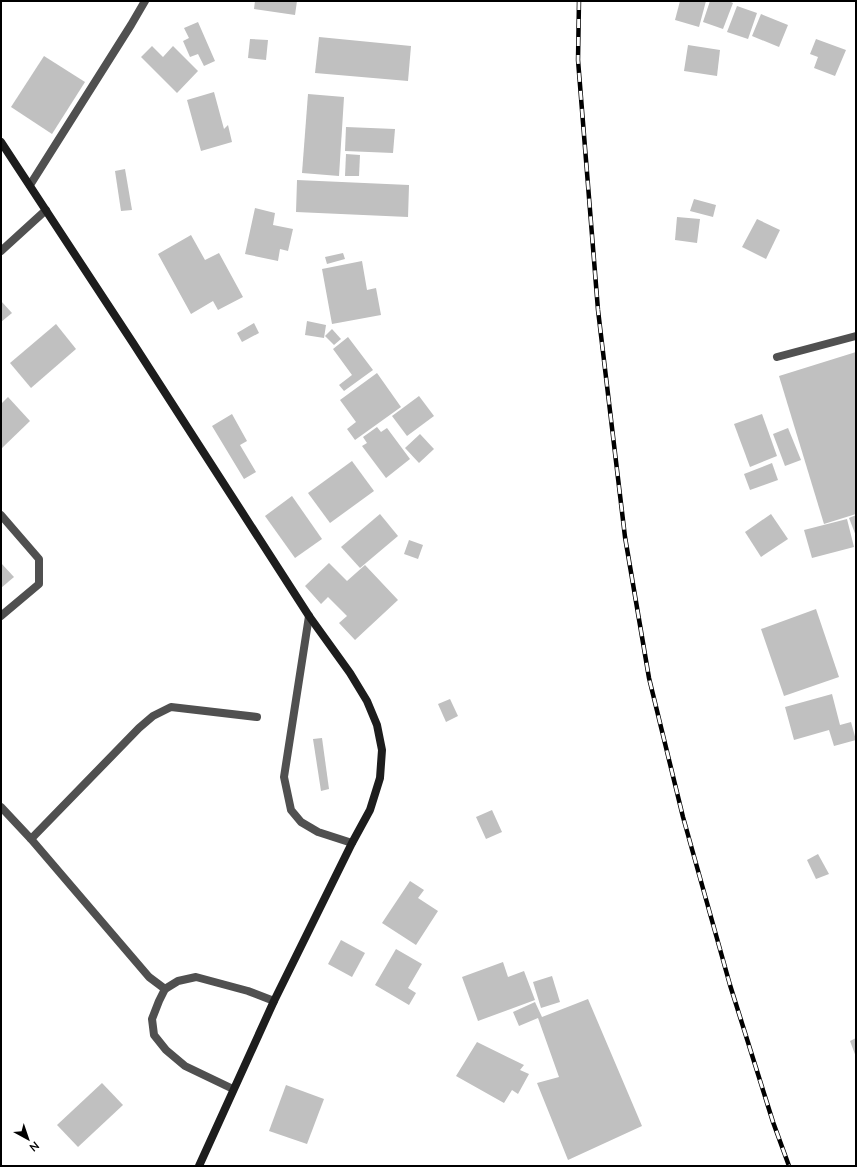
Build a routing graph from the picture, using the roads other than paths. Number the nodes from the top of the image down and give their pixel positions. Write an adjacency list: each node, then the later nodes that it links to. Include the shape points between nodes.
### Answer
1 (145, 1): 3 (street)
2 (1, 142): 3 (street)
3 (30, 185): 4 (street)
4 (46, 210): 5 (street); 10 (street)
5 (1, 251)
6 (856, 336): 7 (street)
7 (778, 357)
8 (1, 515): 9 (street, via 39,559 39,584)
9 (1, 616)
10 (308, 616): 14 (street, via 350,673 367,701 382,750 380,778 370,810); 14 (street, via 284,777 291,810 301,822 318,832)
11 (257, 717): 13 (street, via 171,707 154,716 139,728)
12 (1, 807): 13 (street)
13 (32, 839): 15 (street, via 149,977)
14 (352, 843): 16 (street)
15 (165, 989): 16 (street, via 178,981 196,977); 17 (street, via 152,1019 154,1035 166,1050 185,1066)
16 (274, 1001): 17 (street)
17 (233, 1089): 18 (street)
18 (199, 1166)

